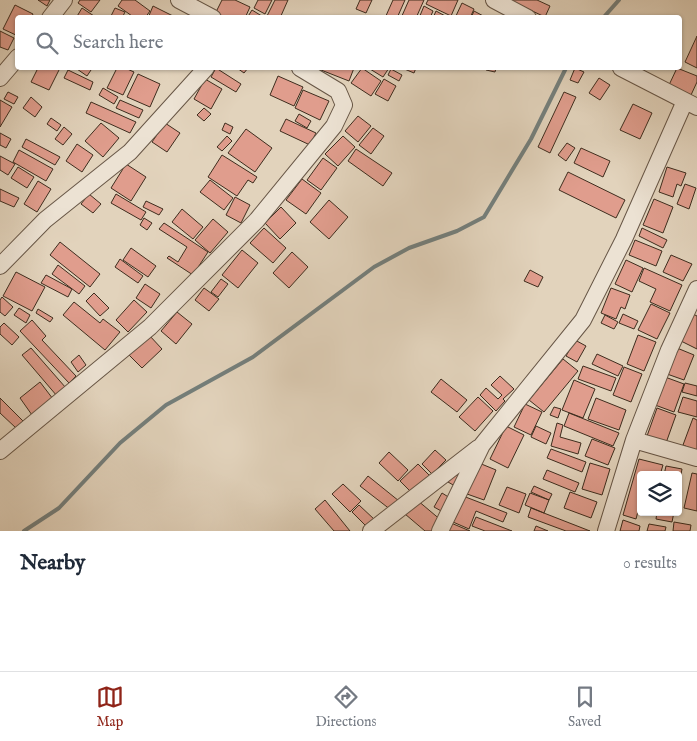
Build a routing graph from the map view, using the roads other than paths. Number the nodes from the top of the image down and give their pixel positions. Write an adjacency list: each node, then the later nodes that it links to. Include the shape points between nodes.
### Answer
1 (64, 0): 4 (street)
2 (179, 0): 5 (street)
3 (494, 0): 6 (street)
4 (52, 15)
5 (207, 15)
6 (522, 15)
7 (15, 60): 11 (street)
8 (204, 70): 13 (street, via 130,152 45,220)
9 (303, 70): 17 (street, via 338,91 344,105 334,126 257,220 150,327)
10 (625, 70): 12 (street)
11 (0, 78)
12 (691, 104): 16 (street, via 583,320)
13 (0, 266)
14 (697, 289): 15 (street)
15 (634, 440): 18 (street); 21 (street)
16 (482, 445): 19 (street); 20 (street)
17 (0, 451)
18 (697, 458)
19 (371, 531)
20 (440, 531)
21 (606, 531)

